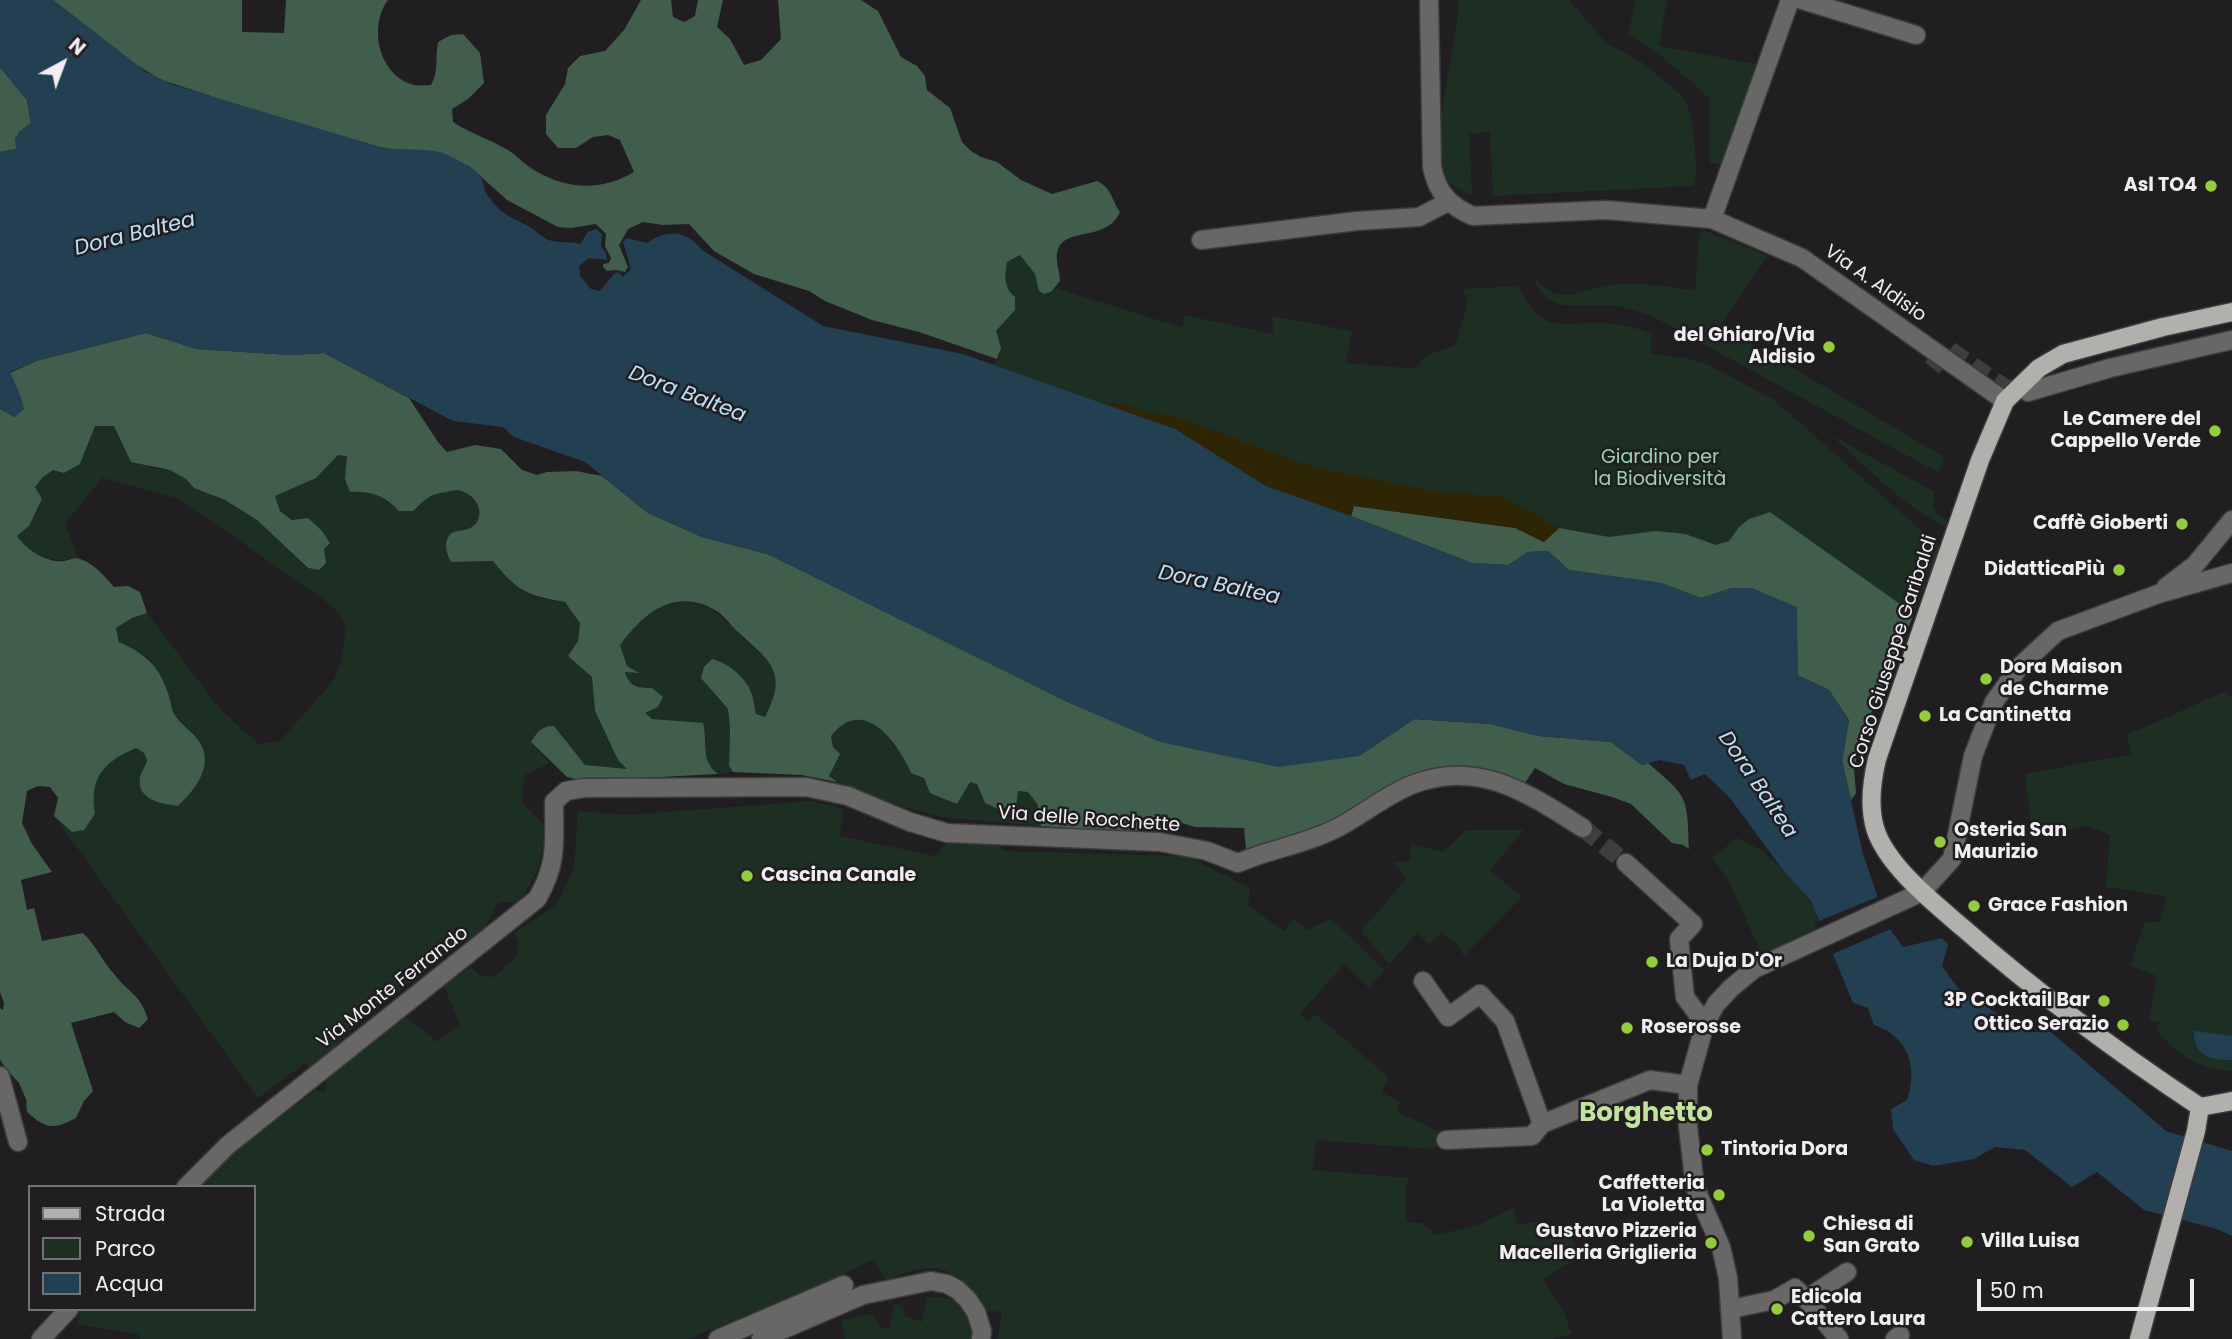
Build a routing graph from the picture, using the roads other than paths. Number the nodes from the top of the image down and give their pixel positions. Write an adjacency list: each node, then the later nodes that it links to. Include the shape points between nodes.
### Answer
1 (1429, 0): 5 (street, via 1432,167)
2 (1790, 0): 6 (street)
3 (1802, 0): 4 (street)
4 (1916, 35)
5 (1448, 202): 6 (street, Via A. Aldisio, via 1473,216 1606,210); 7 (street, via 1419,217)
6 (1712, 219): 11 (street, Via A. Aldisio, via 1802,258)
7 (1201, 240)
8 (2232, 312): 11 (main road, Corso Giuseppe Garibaldi, via 2063,354 2039,368)
9 (2232, 340): 10 (street)
10 (2028, 392)
11 (2005, 401): 18 (main road, Corso Giuseppe Garibaldi, via 1980,460 1872,782 1875,828)
12 (2232, 520): 14 (street, via 2195,565)
13 (2232, 573): 14 (street)
14 (2158, 593): 18 (street, via 2058,631 2020,666 1994,702 1973,755 1952,859)
15 (566, 790): 16 (street, Via delle Rocchette, via 806,787 848,796 947,833 1160,842 1207,851 1238,863 1337,828 1413,784 1461,774 1500,782 1544,802); 28 (street, Via Monte Ferrando, via 554,802 553,866 537,899 228,1145)
16 (1583, 828)
17 (1626, 863): 20 (street, via 1693,924 1679,939 1681,972 1685,997)
18 (1922, 892): 20 (street, via 1754,969 1716,1004); 24 (main road, Corso Giuseppe Garibaldi, via 2029,983)
19 (1423, 981): 25 (street, via 1448,1017 1479,994 1505,1021)
20 (1705, 1024): 22 (street)
21 (0, 1076): 27 (street)
22 (1688, 1085): 25 (street, via 1650,1080); 32 (street, via 1695,1187 1721,1247)
23 (2232, 1101): 24 (main road)
24 (2200, 1107): 40 (main road)
25 (1542, 1124): 26 (street, via 1532,1136)
26 (1446, 1140)
27 (18, 1142)
28 (188, 1185)
29 (1847, 1272): 31 (street)
30 (844, 1285): 35 (street)
31 (1806, 1299): 32 (street, via 1795,1288 1774,1300); 39 (street)
32 (1731, 1309): 38 (street)
33 (67, 1311): 34 (street)
34 (41, 1339)
35 (718, 1339)
36 (761, 1339): 37 (street, via 863,1295 931,1281 947,1284 968,1300 976,1312)
37 (981, 1339)
38 (1732, 1339)
39 (1839, 1339)
40 (2139, 1339)

